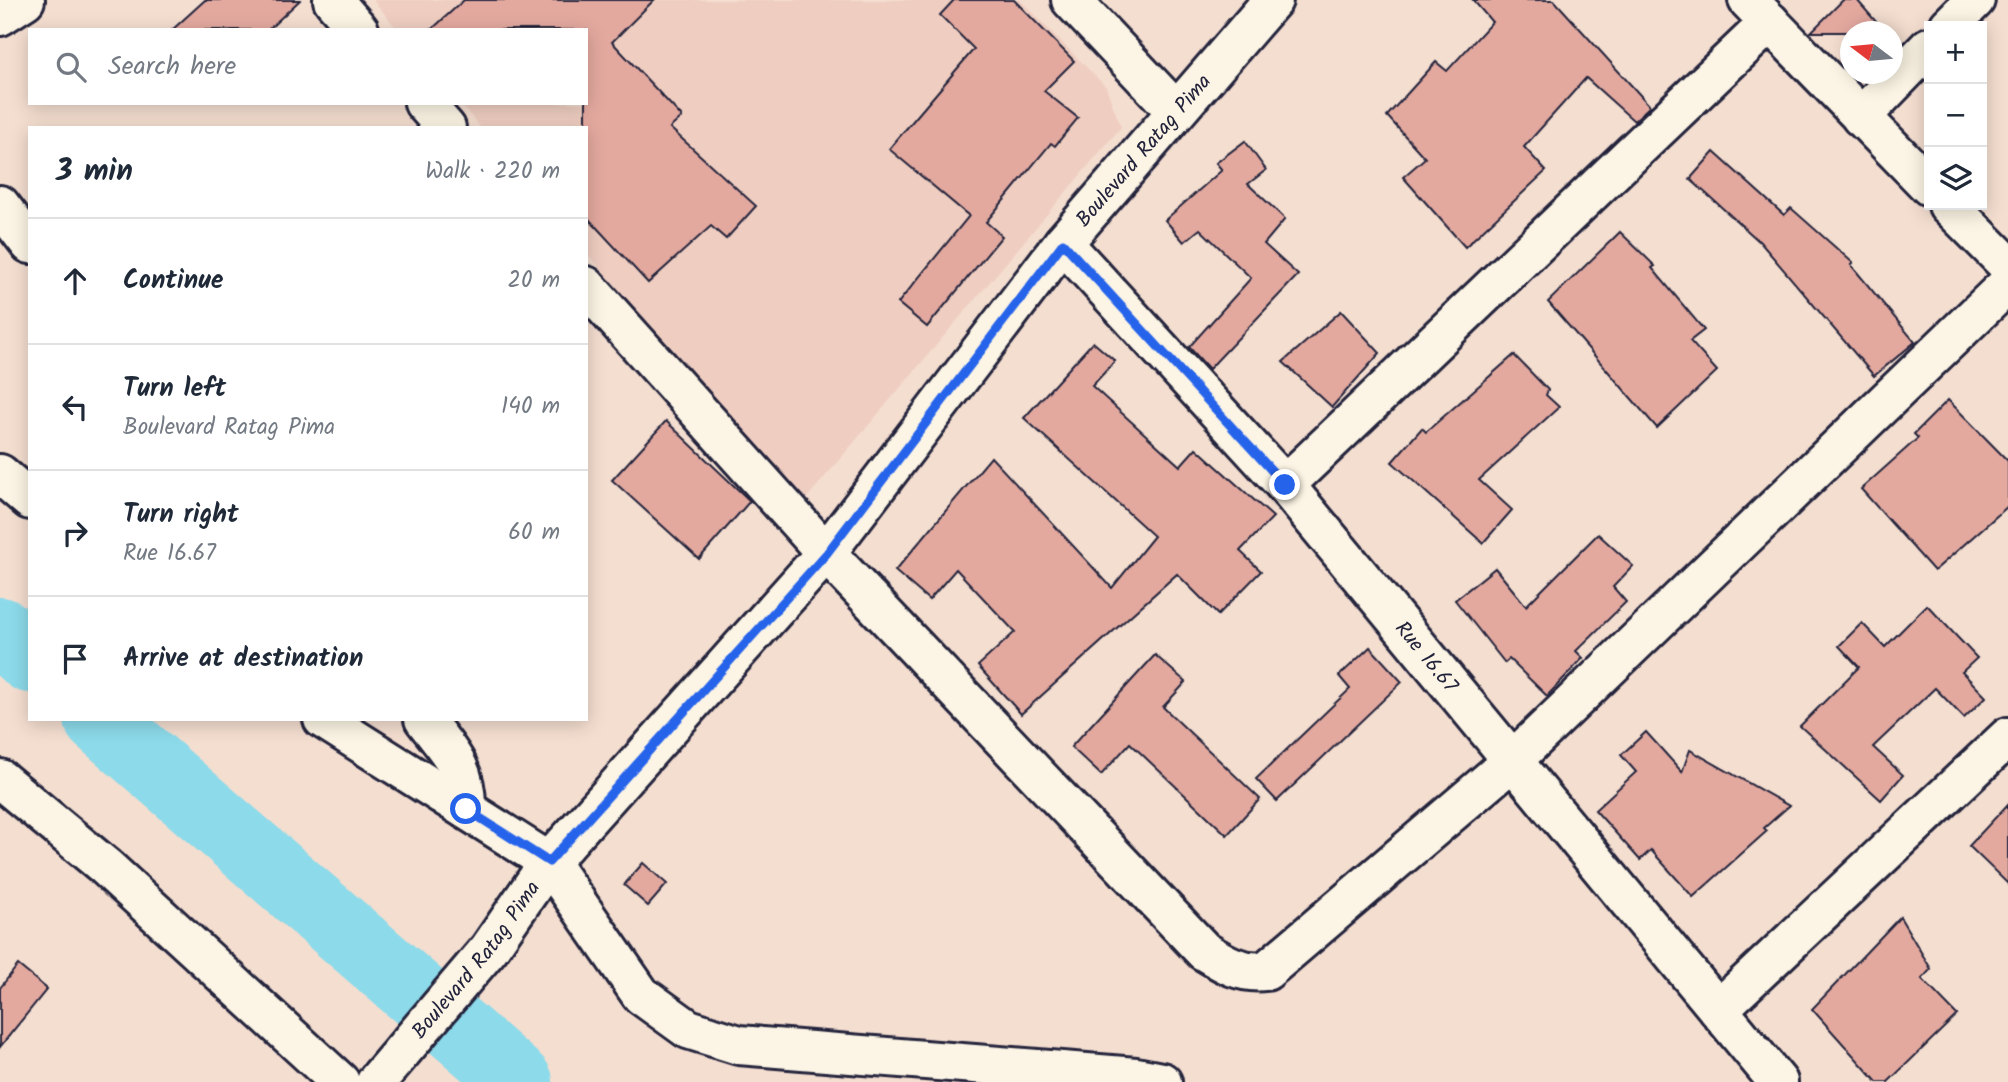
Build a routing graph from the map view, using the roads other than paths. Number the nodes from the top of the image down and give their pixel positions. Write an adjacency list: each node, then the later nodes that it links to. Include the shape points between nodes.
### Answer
1 (24, 0): 7 (street)
2 (333, 0): 9 (street)
3 (1070, 0): 12 (street)
4 (1273, 0): 12 (street, Boulevard Ratag Pima)
5 (1975, 0): 8 (street)
6 (1759, 11): 13 (street); 24 (street)
7 (0, 16)
8 (1954, 21)
9 (357, 28)
10 (1924, 52): 13 (street)
11 (426, 105): 14 (street)
12 (1176, 111): 19 (street, Boulevard Ratag Pima)
13 (1861, 117): 15 (street)
14 (444, 126)
15 (1924, 181)
16 (0, 205): 18 (street)
17 (1953, 210): 20 (street)
18 (28, 241)
19 (1063, 243): 24 (street, Rue 16.67); 26 (street, Boulevard Ratag Pima)
20 (2008, 265)
21 (2008, 284): 30 (street)
22 (588, 288): 26 (street)
23 (0, 474): 25 (street)
24 (1285, 485): 30 (street, Rue 16.67)
25 (28, 498)
26 (827, 553): 30 (street, via 1204,951 1250,972 1266,971); 33 (street, Boulevard Ratag Pima)
27 (326, 721): 32 (street)
28 (426, 721): 32 (street, via 457,763 467,785)
29 (2008, 737): 34 (street)
30 (1512, 761): 34 (street, Rue 16.67)
31 (0, 779): 35 (street, via 106,867)
32 (466, 809): 33 (street)
33 (549, 862): 36 (street, Boulevard Ratag Pima, via 489,948); 37 (street, via 640,995 688,1030 738,1045)
34 (1720, 1008): 38 (street, Rue 16.67)
35 (340, 1082)
36 (376, 1082)
37 (1161, 1082)
38 (1778, 1082)

